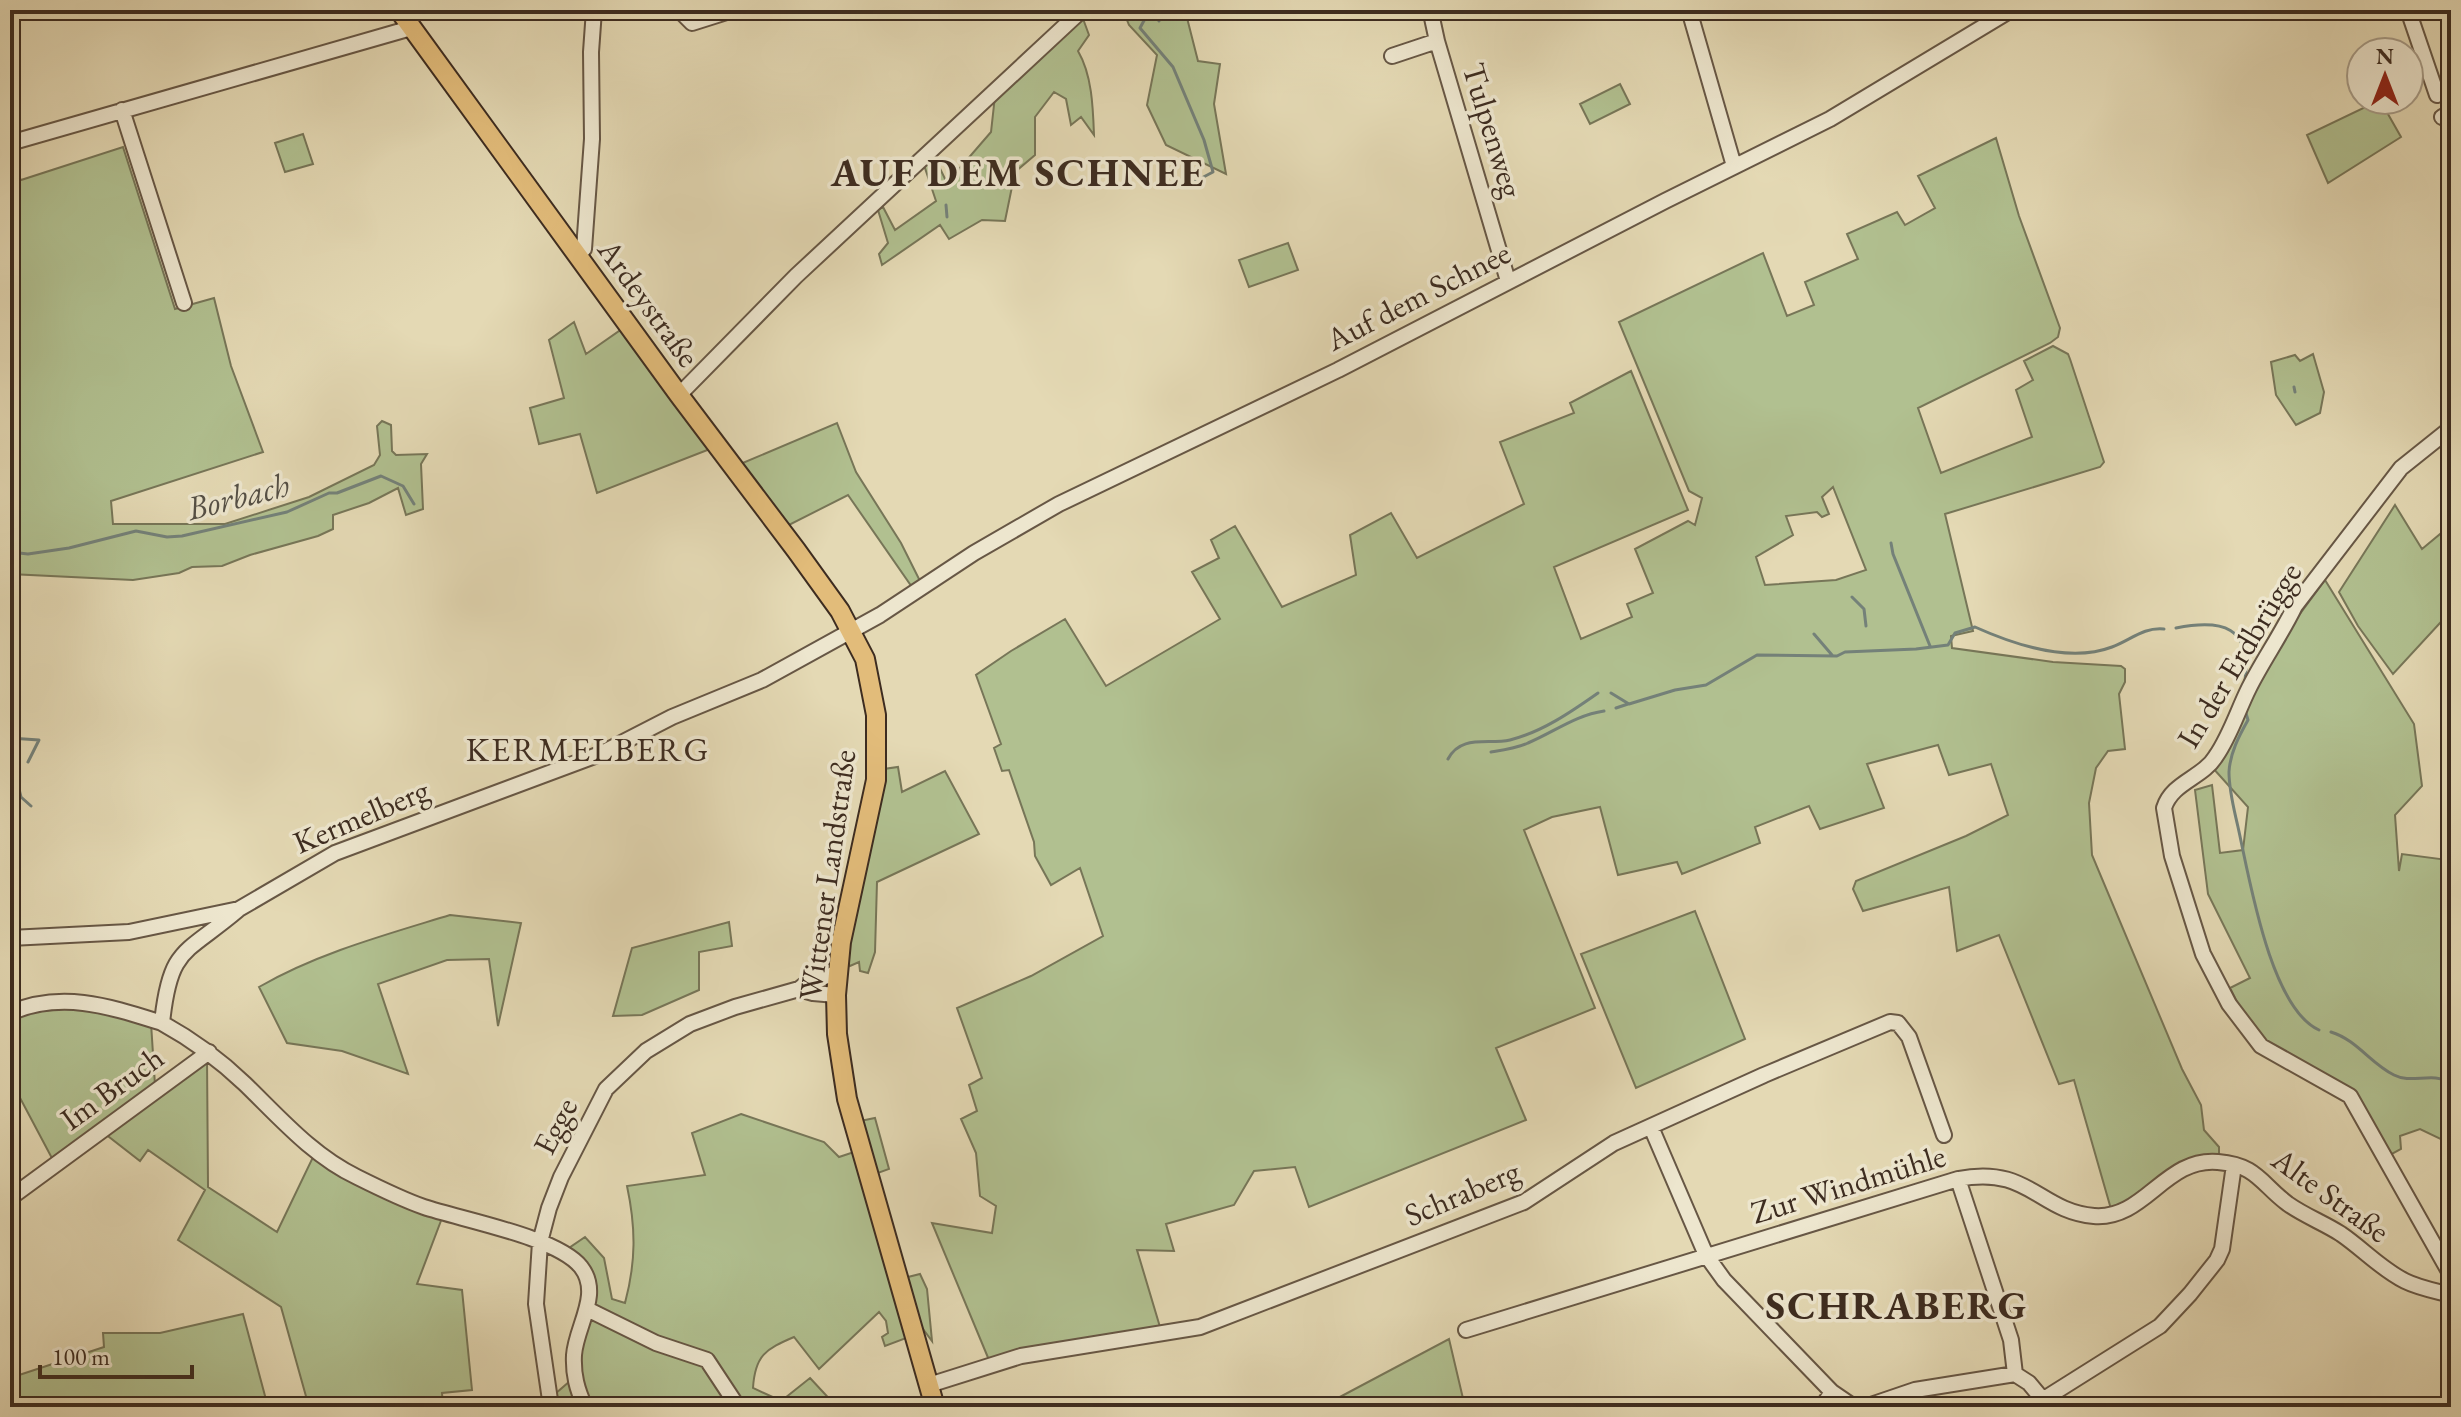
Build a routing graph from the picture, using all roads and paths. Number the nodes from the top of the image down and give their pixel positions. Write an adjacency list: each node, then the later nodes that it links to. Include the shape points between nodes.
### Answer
1 (399, 10): 10 (main road, Ardeystraße)
2 (594, 10): 17 (street, via 591,153 584,249)
3 (679, 10): 4 (street, via 692,23)
4 (733, 10)
5 (1082, 10): 20 (street, via 796,276)
6 (1689, 10): 16 (street)
7 (2011, 10): 16 (street, Auf dem Schnee, via 1830,119)
8 (2408, 10): 13 (street)
9 (1432, 18): 11 (street, Tulpenweg)
10 (411, 28): 14 (street); 17 (main road, Ardeystraße)
11 (1437, 41): 12 (street, Tulpenweg); 18 (street, Tulpenweg)
12 (1392, 56)
13 (2437, 95)
14 (122, 110): 15 (street); 19 (street)
15 (10, 143)
16 (1734, 166): 18 (street, Auf dem Schnee)
17 (577, 255): 20 (main road, Ardeystraße)
18 (1508, 281): 22 (street, Auf dem Schnee, via 1284,397 1059,504)
19 (184, 303)
20 (679, 395): 22 (main road, Ardeystraße)
21 (2451, 428): 38 (street, In der Erdbrügge, via 2401,468 2295,606 2216,757 2173,792 2164,808 2172,856 2203,954 2229,1004 2261,1046 2350,1096)
22 (850, 631): 23 (street, Kermelberg, via 762,680 600,754 335,853); 25 (main road, Wittener Landstraße, via 865,659 873,695 876,780)
23 (239, 909): 24 (street, Kermelberg, via 129,932); 29 (street, via 177,962 166,989)
24 (10, 938)
25 (837, 973): 26 (street, Egge); 27 (main road, Wittener Landstraße)
26 (799, 989): 27 (street, Egge); 36 (street, Egge, via 690,1024 614,1079 574,1146)
27 (836, 995): 43 (main road, Wittener Landstraße, via 847,1099)
28 (10, 1013): 29 (street, via 68,1000)
29 (162, 1023): 30 (street)
30 (209, 1052): 35 (street, Im Bruch); 36 (street, via 297,1135 354,1176 422,1206)
31 (1651, 1127): 32 (street, Schraberg, via 1890,1022 1898,1023 1909,1037 1930,1117); 37 (street); 43 (street, Schraberg, via 1614,1143 1524,1202 1200,1327 1021,1356)
32 (1944, 1135)
33 (2234, 1165): 34 (street, Zur Windmühle, via 2212,1161 2186,1167 2131,1208 2103,1217 2066,1209 2014,1180 1978,1175); 39 (street, Alte Straße, via 2253,1172 2288,1204 2339,1233 2401,1279); 45 (street, Alte Straße, via 2222,1249 2208,1272 2160,1326)
34 (1958, 1179): 37 (street, Zur Windmühle); 42 (street, via 2011,1340)
35 (10, 1198)
36 (540, 1242): 40 (street, via 570,1256 583,1269); 46 (street, Egge, via 536,1304)
37 (1706, 1255): 41 (street, Zur Windmühle); 44 (street)
38 (2451, 1275)
39 (2451, 1295)
40 (587, 1309): 47 (street, via 574,1353 574,1381); 48 (street, via 656,1343 707,1360)
41 (1466, 1330)
42 (2015, 1374): 44 (street, via 1915,1390 1868,1406 1851,1405); 45 (street, Alte Straße)
43 (929, 1385): 49 (main road, Wittener Landstraße)
44 (1832, 1392): 50 (street, via 1824,1404)
45 (2046, 1403)
46 (551, 1407)
47 (585, 1407)
48 (738, 1407)
49 (935, 1407)
50 (1803, 1407)

